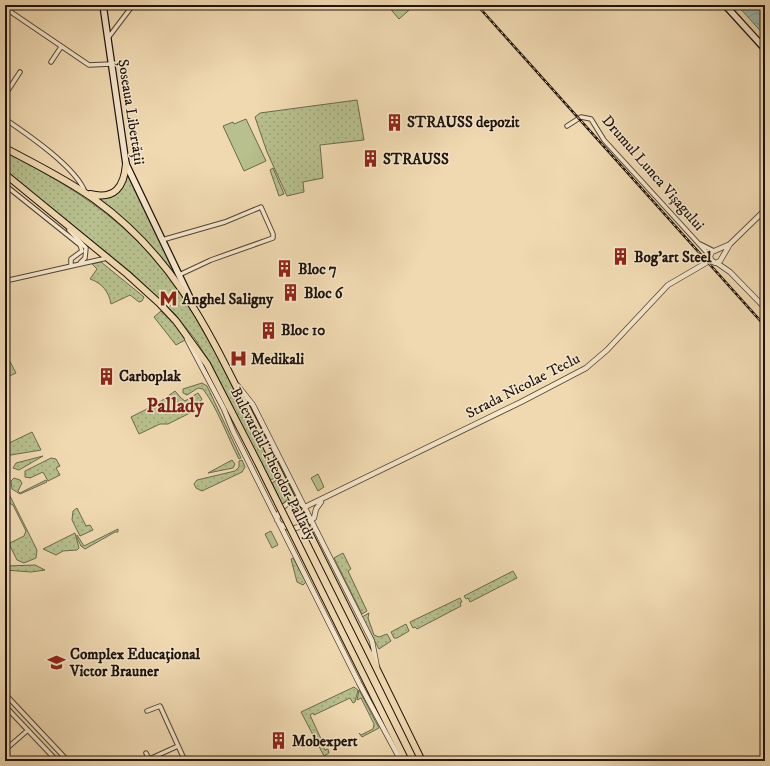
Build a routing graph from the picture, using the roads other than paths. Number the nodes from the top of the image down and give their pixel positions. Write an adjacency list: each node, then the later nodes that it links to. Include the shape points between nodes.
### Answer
1 (103, 5): 5 (main road, Șoseaua Libertății)
2 (134, 5): 5 (street)
3 (725, 5): 7 (main road)
4 (5, 8): 6 (street)
5 (108, 39): 9 (main road, Șoseaua Libertății)
6 (61, 47): 8 (street); 9 (street, via 91,66)
7 (765, 49)
8 (52, 62)
9 (111, 64): 15 (main road, Șoseaua Libertății)
10 (20, 72): 11 (street)
11 (5, 95)
12 (5, 119): 18 (street, via 58,160 80,182)
13 (567, 126): 22 (street, Drumul Lunca Vișagului, via 581,117 591,120 604,140)
14 (5, 148): 18 (main road, Bulevardul Theodor Pallady)
15 (126, 164): 18 (main road, via 122,182 115,191 103,196); 21 (main road, Șoseaua Libertății)
16 (5, 174): 20 (main road, Bulevardul Theodor Pallady)
17 (5, 185): 30 (street, via 80,245 82,251 71,259)
18 (86, 193): 34 (main road, Bulevardul Theodor Pallady, via 114,214 151,249 172,273)
19 (765, 210): 23 (street, Strada Nicolae Teclu)
20 (65, 224): 26 (main road, Bulevardul Theodor Pallady); 29 (street, via 86,248 85,258)
21 (162, 240): 32 (main road, Șoseaua Libertății); 32 (street, via 224,222 261,207 264,212 273,234 272,238)
22 (697, 242): 24 (street, Drumul Lunca Vișagului); 27 (street, Drumul Lunca Vișagului)
23 (730, 244): 24 (street, Strada Nicolae Teclu); 25 (street, Strada Nicolae Teclu)
24 (716, 251): 25 (street); 27 (street, Strada Nicolae Teclu)
25 (721, 257): 28 (street, Strada Nicolae Teclu); 31 (street)
26 (108, 258): 29 (street); 36 (main road, Bulevardul Theodor Pallady, via 150,294)
27 (710, 258): 28 (street); 38 (street, Strada Nicolae Teclu, via 665,287 607,350 586,368)
28 (717, 262): 31 (street)
29 (78, 264): 30 (street)
30 (71, 266): 33 (street)
31 (730, 272): 35 (street)
32 (178, 275): 34 (main road, Șoseaua Libertății)
33 (5, 281)
34 (192, 303): 37 (main road, Bulevardul Theodor Pallady)
35 (765, 308)
36 (185, 332): 41 (street); 55 (main road, Bulevardul Theodor Pallady, bridge, via 209,367)
37 (233, 381): 39 (street, Bulevardul Theodor Pallady, via 253,405); 42 (main road, Bulevardul Theodor Pallady, bridge)
38 (323, 499): 39 (street, Strada Nicolae Teclu); 40 (street)
39 (304, 505): 40 (street, Bulevardul Theodor Pallady); 41 (street, via 297,502 287,504 280,511)
40 (312, 520): 41 (street, via 293,529 286,528); 42 (street, Bulevardul Theodor Pallady, via 372,641)
41 (278, 522): 54 (street)
42 (377, 670): 56 (main road, Bulevardul Theodor Pallady)
43 (5, 694): 52 (street)
44 (5, 706): 46 (street)
45 (147, 711): 47 (street, via 160,706)
46 (28, 730): 48 (street); 51 (street)
47 (178, 746): 50 (street); 53 (street)
48 (5, 750)
49 (146, 753): 50 (street)
50 (147, 760)
51 (57, 761)
52 (68, 761)
53 (185, 761)
54 (401, 761)
55 (406, 761)
56 (422, 761)

